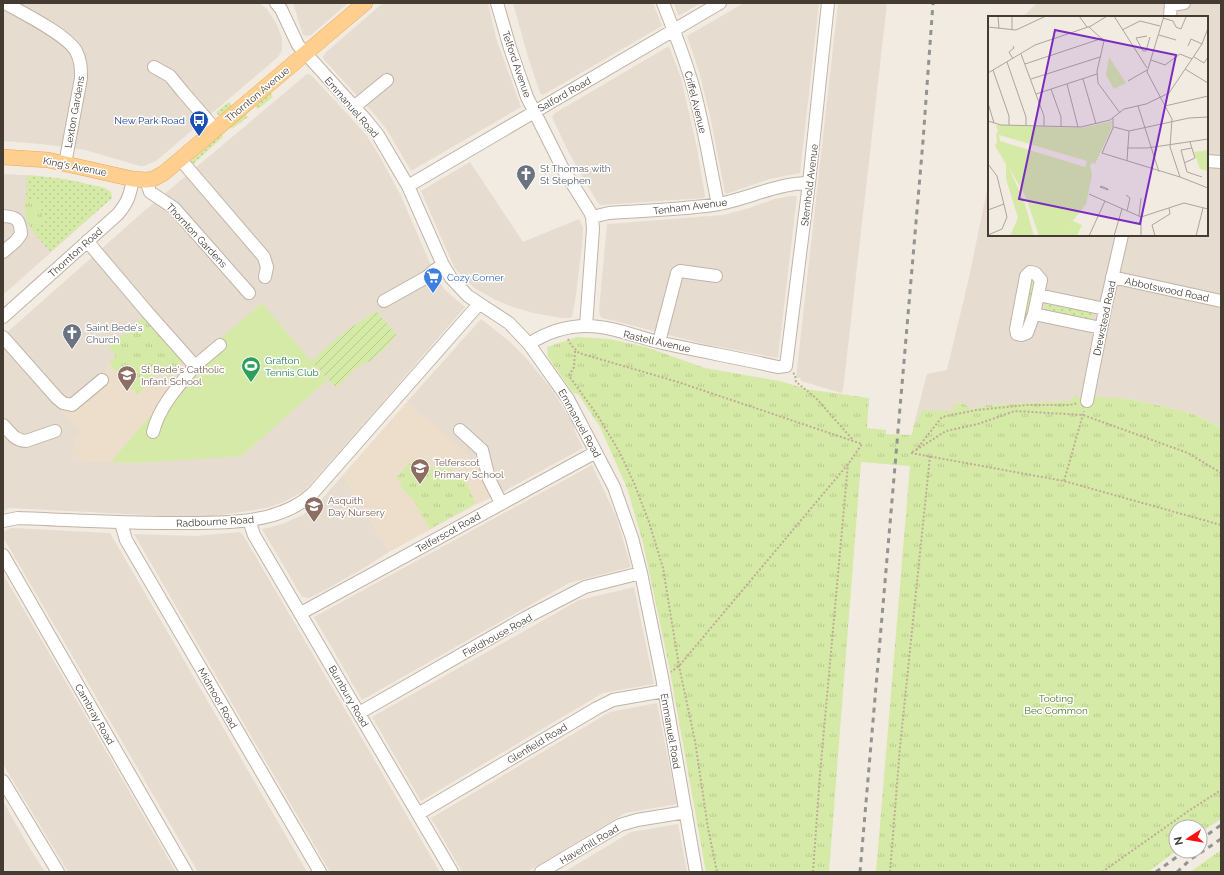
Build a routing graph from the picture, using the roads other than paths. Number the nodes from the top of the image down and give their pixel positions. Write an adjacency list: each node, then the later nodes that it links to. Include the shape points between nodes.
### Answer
1 (5, 3): 22 (street, Lexton Gardens, via 63,37 76,51 80,60 81,78)
2 (276, 3): 12 (street, via 298,46)
3 (365, 3): 12 (main road, Thornton Avenue)
4 (497, 3): 16 (street, Telford Avenue, via 514,61)
5 (663, 3): 11 (street, Criffel Avenue)
6 (720, 3): 11 (street, Salford Road)
7 (828, 3): 24 (street, Sternhold Avenue)
8 (1184, 3): 9 (street)
9 (1171, 4): 10 (street)
10 (1170, 16)
11 (673, 30): 16 (street, Salford Road); 26 (street, Criffel Avenue, via 694,89)
12 (305, 54): 15 (street, Emmanuel Road); 17 (main road, Thornton Avenue)
13 (154, 67): 17 (street, via 170,76)
14 (387, 80): 15 (street)
15 (354, 107): 25 (street, Emmanuel Road, via 378,135)
16 (534, 112): 25 (street, Salford Road); 28 (street, Telford Avenue)
17 (215, 129): 19 (main road, Thornton Avenue)
18 (3, 157): 22 (main road, King's Avenue, via 48,160)
19 (180, 159): 23 (main road, Thornton Avenue, via 153,179); 34 (street, via 264,257 268,267)
20 (1208, 162): 21 (street)
21 (1221, 162)
22 (65, 164): 23 (main road, King's Avenue)
23 (140, 180): 30 (street, Thornton Road, via 118,214); 36 (street, Thornton Gardens, via 150,192 174,208)
24 (809, 182): 26 (street, Tenham Avenue, via 774,188); 51 (street, Sternhold Avenue)
25 (408, 186): 32 (street, Emmanuel Road)
26 (718, 204): 28 (street, Tenham Avenue, via 609,214)
27 (3, 216): 31 (street, via 14,217 19,221 21,234)
28 (592, 218): 44 (street, Telford Avenue)
29 (1122, 236): 35 (street, Drewstead Road)
30 (87, 241): 43 (street, Thornton Road); 50 (street)
31 (3, 252)
32 (443, 265): 38 (street); 40 (street, Emmanuel Road, via 456,285)
33 (716, 276): 47 (street, via 680,271 677,273)
34 (265, 277)
35 (1112, 278): 39 (street, Abbotswood Road); 41 (street, Drewstead Road)
36 (249, 292)
37 (1038, 295): 41 (street); 42 (street); 42 (street, via 1041,280 1035,272 1030,272 1026,276 1017,334 1027,333)
38 (384, 301)
39 (1221, 301)
40 (479, 304): 48 (street, Emmanuel Road, via 509,323); 60 (street, Radbourne Road, via 312,494 286,511)
41 (1105, 309): 45 (street, Drewstead Road)
42 (1034, 314): 45 (street)
43 (3, 317)
44 (586, 326): 47 (street, Rastell Avenue); 48 (street, Rastell Avenue, via 554,331)
45 (1101, 328): 53 (street, Drewstead Road)
46 (3, 337): 52 (street, via 63,403 72,405)
47 (659, 342): 51 (street, Rastell Avenue, via 778,367)
48 (530, 344): 58 (street, Emmanuel Road, via 568,399)
49 (220, 345): 50 (street)
50 (195, 366): 57 (street, via 168,401 155,423)
51 (786, 366)
52 (102, 380)
53 (1086, 401)
54 (3, 425): 56 (street, via 21,441)
55 (460, 430): 59 (street, via 482,450 489,479)
56 (55, 431)
57 (153, 432)
58 (596, 452): 59 (street, Telferscot Road); 64 (street, Emmanuel Road, via 621,504)
59 (501, 503): 65 (street, Telferscot Road)
60 (249, 520): 62 (street, Radbourne Road, via 193,523); 65 (street, Burnbury Road, via 254,535)
61 (3, 521): 62 (street, Radbourne Road, via 18,518)
62 (121, 522): 73 (street, Midmoor Road, via 126,540)
63 (3, 555): 72 (street, Cambray Road)
64 (641, 573): 66 (street, Emmanuel Road); 67 (street, Fieldhouse Road, via 585,587)
65 (301, 613): 67 (street, Burnbury Road)
66 (664, 691): 69 (street, Emmanuel Road); 70 (street, Glenfield Road, via 613,700 597,708)
67 (359, 713): 70 (street, Burnbury Road)
68 (3, 781): 71 (street)
69 (686, 812): 75 (street, Haverhill Road, via 620,825); 76 (street, Emmanuel Road)
70 (418, 814): 74 (street, Burnbury Road)
71 (58, 872)
72 (186, 872)
73 (320, 872)
74 (452, 872)
75 (541, 872)
76 (696, 872)

